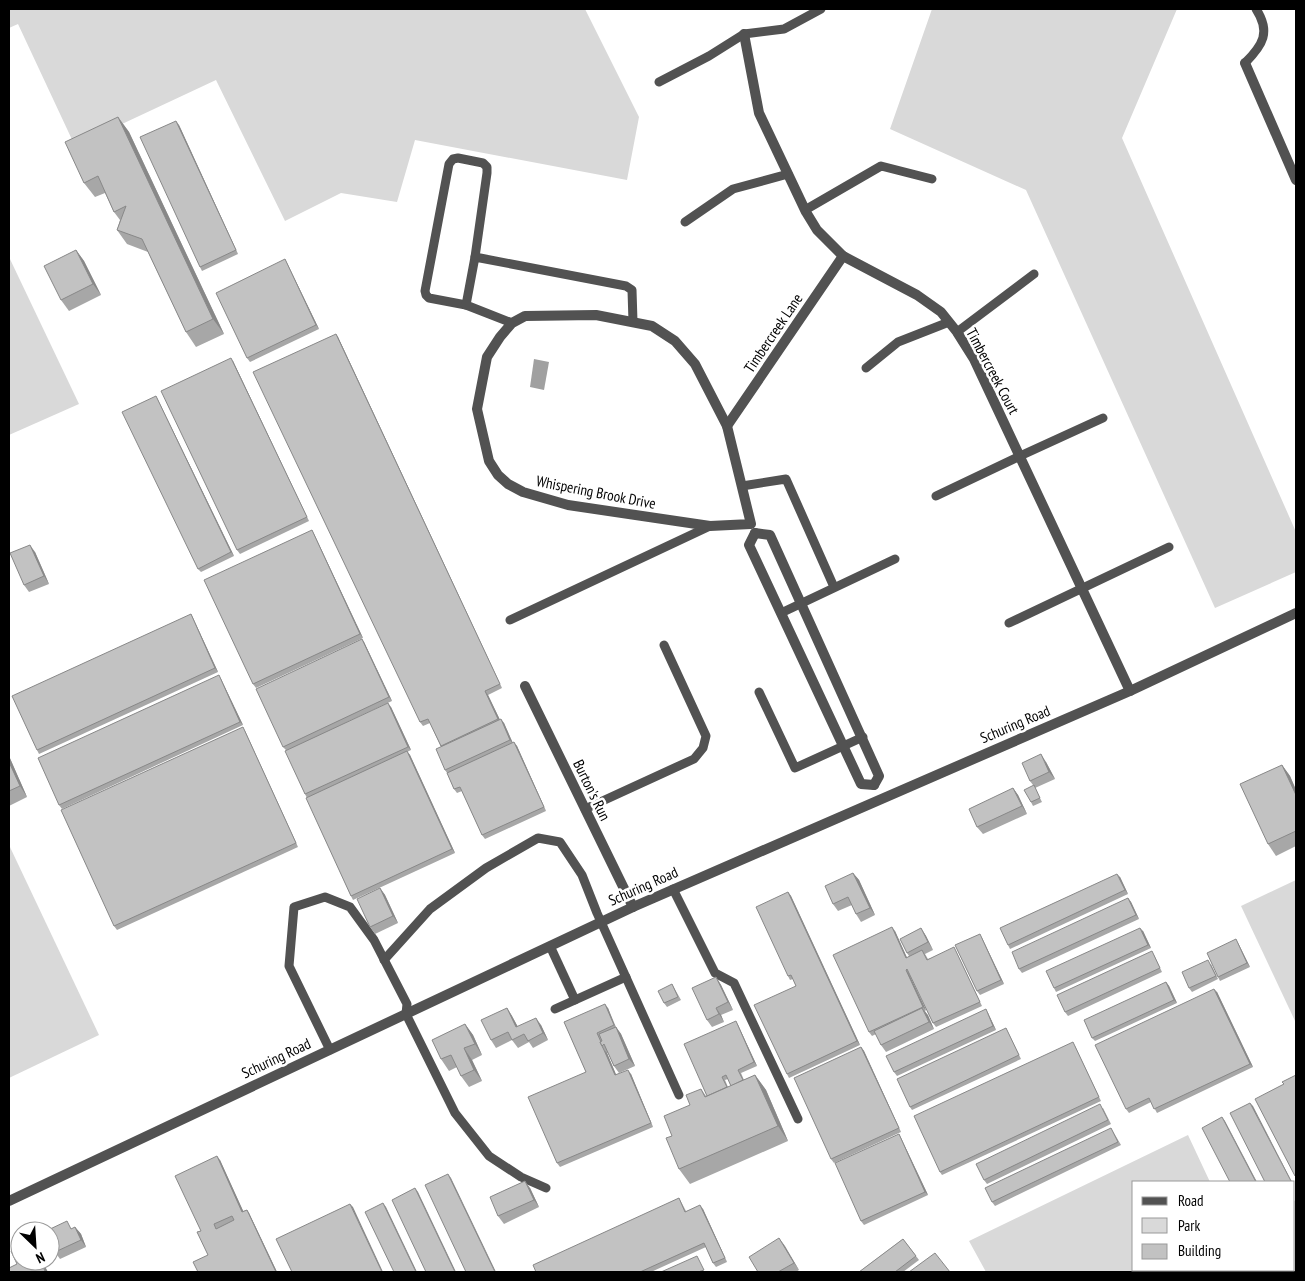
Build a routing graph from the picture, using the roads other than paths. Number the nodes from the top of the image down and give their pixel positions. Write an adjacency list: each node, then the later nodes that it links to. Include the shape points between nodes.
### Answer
1 (821, 9): 3 (lane, via 784,29)
2 (1256, 9): 4 (lane, via 1264,35 1259,49)
3 (744, 34): 5 (lane); 6 (street, Timbercreek Court, via 759,113)
4 (1245, 63): 8 (street)
5 (659, 82)
6 (788, 174): 9 (street, Timbercreek Court); 10 (lane, via 734,189)
7 (932, 179): 9 (lane, via 881,166)
8 (1296, 180)
9 (805, 210): 11 (street, Timbercreek Court, via 817,230)
10 (685, 222)
11 (843, 256): 16 (street, Timbercreek Court, via 917,295); 21 (street, Timbercreek Lane)
12 (475, 257): 14 (lane); 14 (lane, via 488,172 483,163 458,158 449,164 425,291 429,298); 15 (lane, via 626,286 632,290)
13 (1034, 274): 18 (lane)
14 (466, 305): 17 (lane)
15 (633, 322): 17 (street, via 596,315 525,316); 21 (street, via 652,326 675,341 695,364)
16 (949, 322): 18 (street, Timbercreek Court); 19 (lane, via 898,342)
17 (512, 323): 25 (street, Whispering Brook Drive, via 487,357 477,409 489,461 498,475 523,492 568,505)
18 (956, 332): 22 (street, Timbercreek Court, via 974,359)
19 (866, 368)
20 (1103, 418): 22 (lane)
21 (727, 426): 23 (street)
22 (1020, 456): 24 (lane); 30 (street, Timbercreek Court)
23 (742, 486): 26 (street); 29 (lane, via 786,478)
24 (936, 496)
25 (710, 526): 26 (street, Whispering Brook Drive); 34 (lane)
26 (753, 529): 31 (street, via 770,535); 32 (street, via 749,545)
27 (1169, 546): 30 (lane)
28 (895, 560): 29 (lane)
29 (834, 587): 31 (lane)
30 (1082, 588): 35 (lane); 38 (street, Timbercreek Court)
31 (800, 604): 32 (lane); 40 (street)
32 (781, 613): 41 (street)
33 (1296, 613): 38 (street, Schuring Road)
34 (510, 620)
35 (1009, 623)
36 (664, 645): 44 (lane, via 706,736 704,748 694,759)
37 (525, 686): 44 (street, Burton's Run)
38 (1130, 691): 43 (street, Schuring Road)
39 (759, 692): 41 (lane, via 795,768)
40 (863, 738): 41 (lane); 42 (street, via 879,776)
41 (842, 747): 42 (street, via 860,784)
42 (874, 785): 43 (street)
43 (880, 798): 45 (street, Schuring Road)
44 (585, 809): 46 (street, Burton's Run)
45 (673, 889): 46 (street, Schuring Road); 56 (lane, via 715,973 734,983)
46 (633, 907): 47 (street, Schuring Road)
47 (601, 922): 48 (street, Schuring Road); 49 (lane, via 582,875 560,842 538,838 486,868 430,909); 50 (lane)
48 (550, 946): 51 (lane); 53 (street, Schuring Road)
49 (384, 960): 53 (lane, via 407,1004); 54 (lane, via 350,907 325,897 294,907 289,966)
50 (626, 977): 51 (lane); 55 (lane)
51 (575, 1000): 52 (lane)
52 (555, 1009)
53 (406, 1014): 54 (street, Schuring Road); 57 (lane, via 460,1120 489,1156 521,1177)
54 (330, 1050): 58 (street, Schuring Road)
55 (679, 1095)
56 (798, 1119)
57 (546, 1188)
58 (9, 1201)

